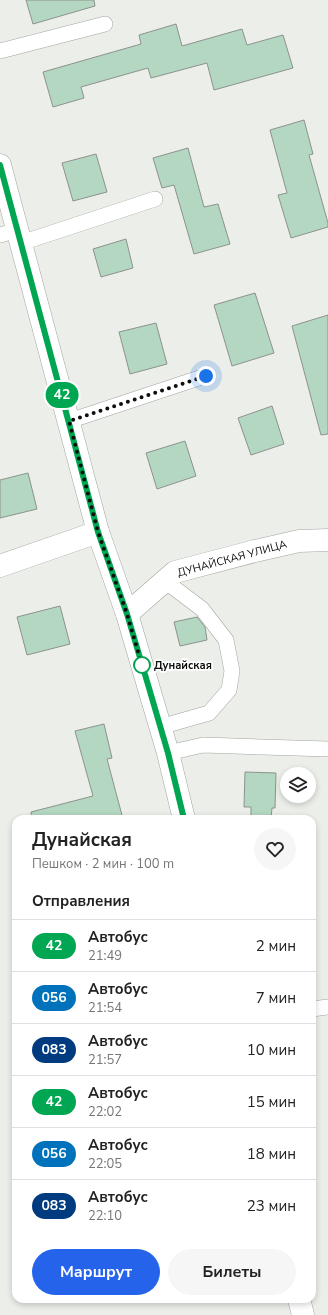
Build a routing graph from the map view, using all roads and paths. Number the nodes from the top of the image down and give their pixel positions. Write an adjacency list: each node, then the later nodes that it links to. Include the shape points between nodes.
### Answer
1 (105, 24): 2 (lane)
2 (0, 51)
3 (0, 165): 5 (street)
4 (155, 199): 5 (lane)
5 (13, 236): 7 (street)
6 (206, 376): 7 (lane)
7 (69, 421): 8 (street)
8 (98, 532): 10 (street); 12 (street)
9 (328, 540): 11 (street, ДУНАЙСКАЯ УЛИЦА, via 299,541 255,551 175,572)
10 (0, 566)
11 (165, 580): 12 (street, ДУНАЙСКАЯ УЛИЦА); 13 (lane, via 202,609 226,640 232,671 229,690 209,713)
12 (127, 614): 13 (street)
13 (160, 727): 15 (street)
14 (328, 749): 15 (lane, via 204,745)
15 (168, 753): 16 (street)
16 (183, 815)
17 (328, 1007): 18 (lane)
18 (316, 1008)
19 (300, 1303): 20 (street)
20 (303, 1315)

